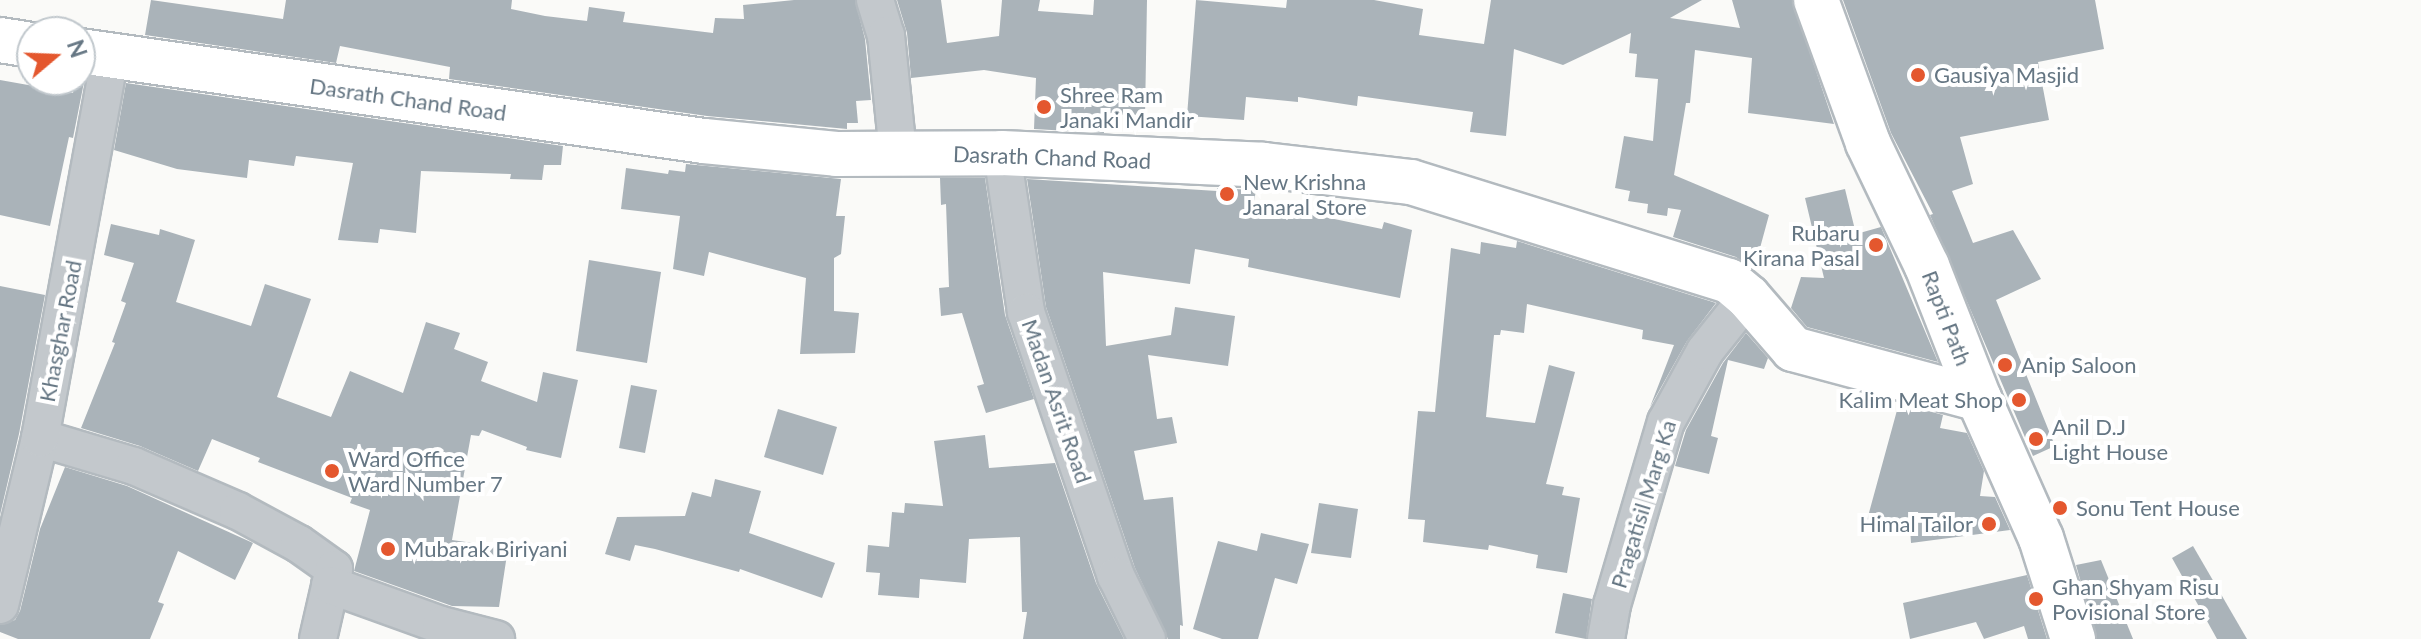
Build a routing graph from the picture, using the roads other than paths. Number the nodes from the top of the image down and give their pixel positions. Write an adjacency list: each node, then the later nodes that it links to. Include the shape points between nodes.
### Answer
1 (875, 0): 6 (street, via 886,35)
2 (1816, 0): 8 (street, Rapti Path, via 1868,143 1927,266)
3 (96, 53): 6 (street, Dasrath Chand Road, via 704,141 836,154)
4 (89, 96): 9 (street, Khasghar Road)
5 (1002, 153): 6 (street, Dasrath Chand Road); 7 (street, Dasrath Chand Road, via 1263,165 1411,182 1729,281); 14 (street, Madan Asrit Road, via 1026,312 1116,576)
6 (898, 154)
7 (1748, 297): 8 (street, Dasrath Chand Road, via 1793,349); 15 (street, Pragatisil Marg Ka, via 1705,351 1666,422)
8 (1979, 399): 16 (street, Rapti Path, via 2041,538)
9 (40, 438): 10 (street, via 134,466 238,511 334,569); 11 (street, Khasghar Road)
10 (330, 585): 12 (street); 13 (street)
11 (0, 605)
12 (318, 639)
13 (496, 639)
14 (1147, 639)
15 (1606, 639)
16 (2073, 639)

